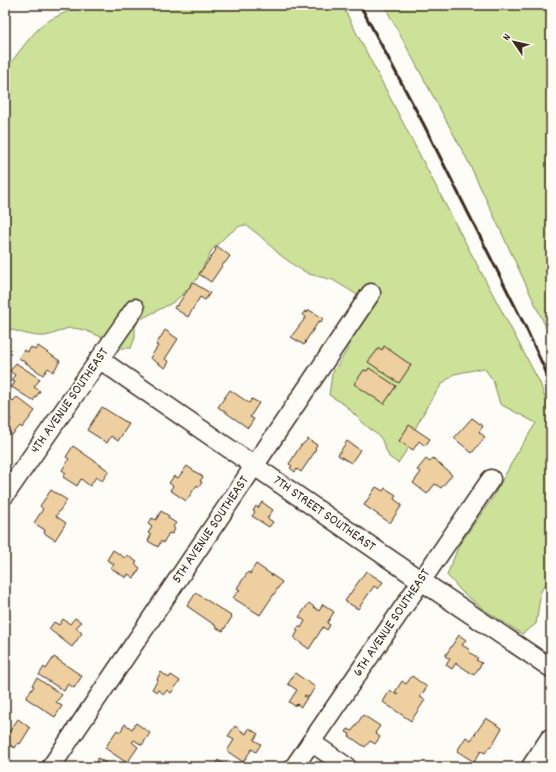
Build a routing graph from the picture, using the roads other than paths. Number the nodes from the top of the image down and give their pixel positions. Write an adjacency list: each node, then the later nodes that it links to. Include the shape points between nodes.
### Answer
1 (371, 293): 4 (street, 5TH AVENUE SOUTHEAST)
2 (135, 308): 3 (street, 4TH AVENUE SOUTHEAST)
3 (99, 359): 4 (street, 7TH STREET SOUTHEAST); 6 (street, 4TH AVENUE SOUTHEAST)
4 (254, 466): 7 (street, 7TH STREET SOUTHEAST); 11 (street, 5TH AVENUE SOUTHEAST)
5 (491, 478): 7 (street, 6TH AVENUE SOUTHEAST)
6 (5, 495)
7 (420, 580): 8 (street, 7TH STREET SOUTHEAST); 10 (street, 6TH AVENUE SOUTHEAST)
8 (551, 668)
9 (551, 740): 14 (main road)
10 (311, 742): 12 (street, 6TH AVENUE SOUTHEAST); 13 (street)
11 (51, 767)
12 (294, 767)
13 (347, 767)
14 (533, 767)

